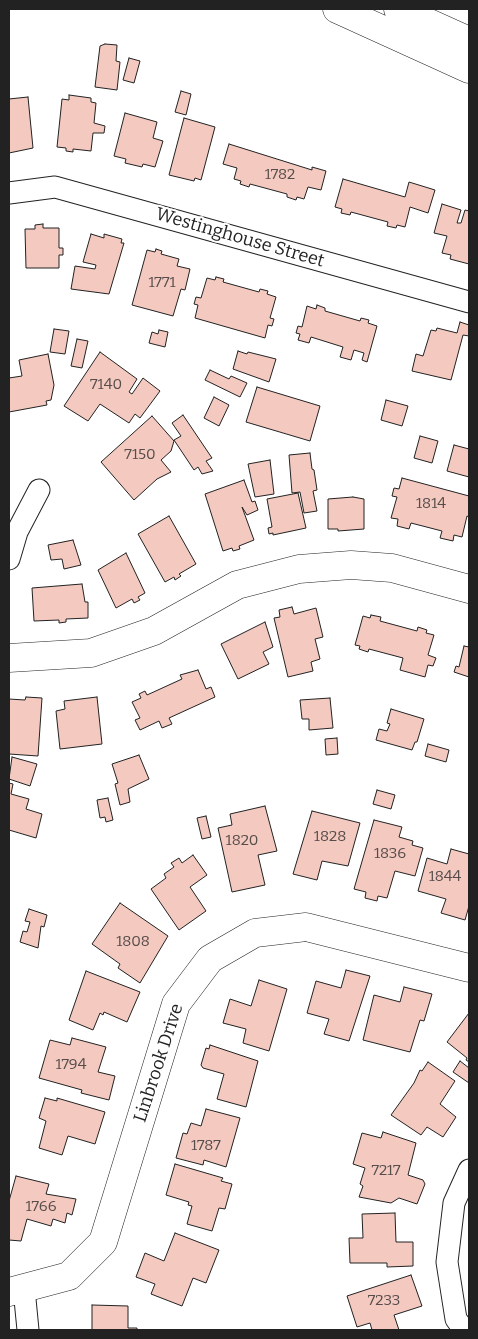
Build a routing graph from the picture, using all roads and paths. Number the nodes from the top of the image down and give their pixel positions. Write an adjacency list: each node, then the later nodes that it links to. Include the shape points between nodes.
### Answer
1 (337, 9): 4 (street)
2 (398, 9): 3 (street)
3 (469, 41)
4 (469, 68)
5 (9, 193): 6 (street, Westinghouse Street, via 55,187)
6 (469, 302)
7 (39, 490): 8 (street, via 17,532)
8 (9, 558)
9 (469, 589): 10 (street, via 392,568 351,565 299,569 237,585 154,631 91,652)
10 (9, 658)
11 (469, 968): 13 (street, Linbrook Drive, via 306,927 255,933 210,959 176,1004 103,1242 70,1276)
12 (469, 1170): 15 (street, via 454,1203 447,1262 456,1318)
13 (16, 1290): 14 (street)
14 (28, 1330)
15 (464, 1330)

